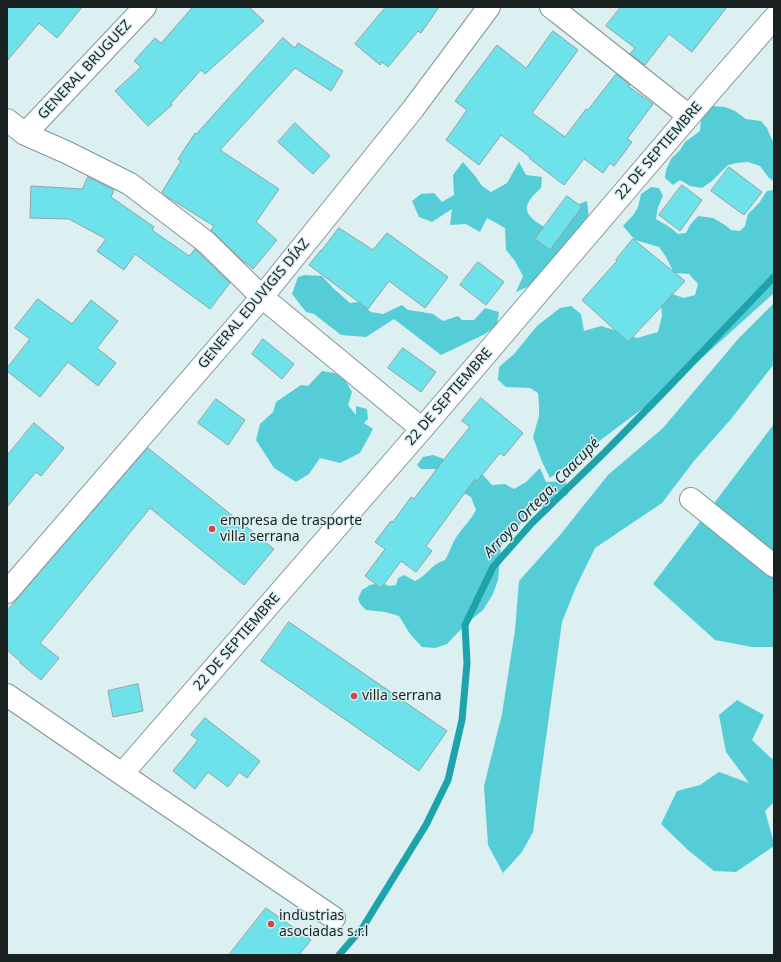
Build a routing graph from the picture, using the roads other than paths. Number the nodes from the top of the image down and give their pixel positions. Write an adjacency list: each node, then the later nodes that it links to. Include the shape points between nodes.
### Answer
1 (145, 7): 7 (street, GENERAL BRUGUEZ)
2 (489, 7): 8 (street, GENERAL EDUVIGIS DÍAZ, via 413,108)
3 (551, 7): 5 (street)
4 (774, 18): 5 (street, 22 DE SEPTIEMBRE)
5 (688, 116): 9 (street, 22 DE SEPTIEMBRE)
6 (7, 120): 7 (street)
7 (25, 134): 8 (street, via 130,184 206,242)
8 (262, 296): 9 (street); 12 (street, GENERAL EDUVIGIS DÍAZ)
9 (422, 428): 14 (street, 22 DE SEPTIEMBRE)
10 (691, 499): 11 (street)
11 (774, 566)
12 (7, 592)
13 (7, 695): 14 (street)
14 (122, 774): 15 (street)
15 (334, 918)

